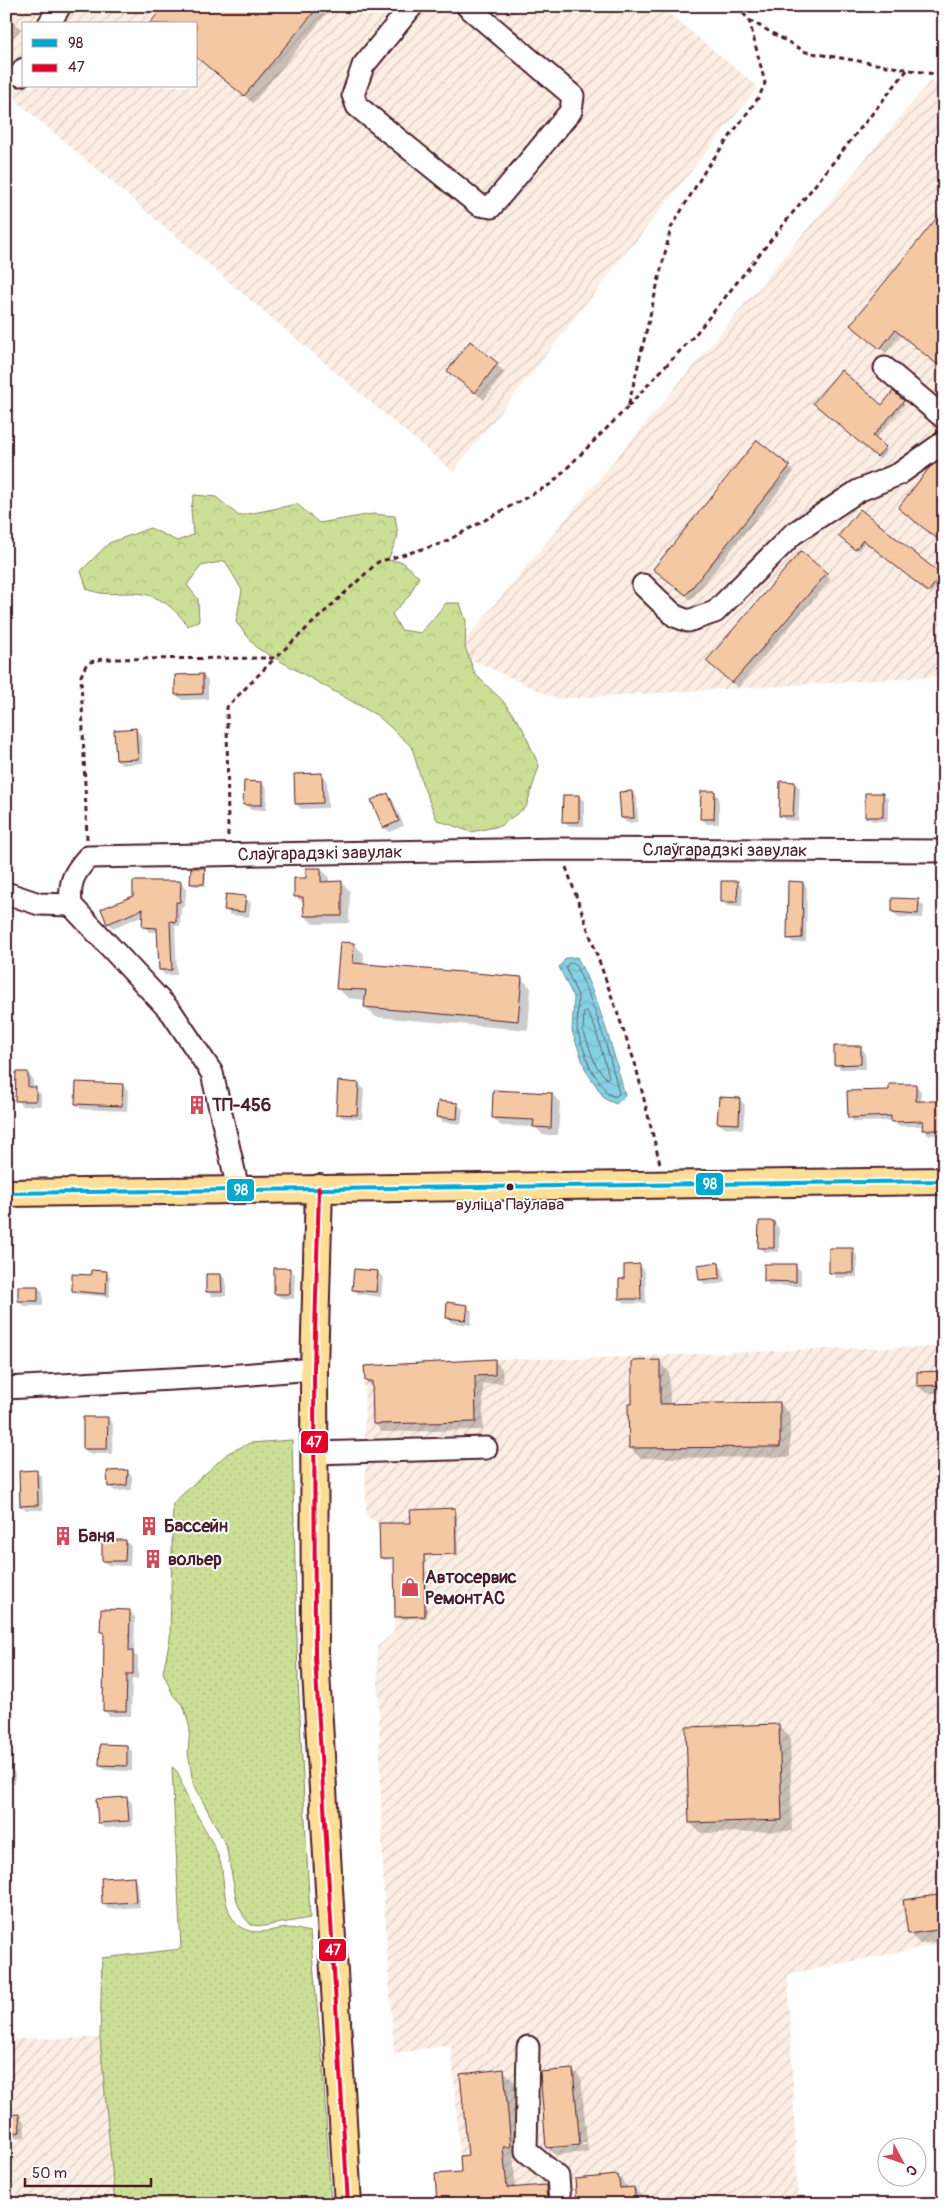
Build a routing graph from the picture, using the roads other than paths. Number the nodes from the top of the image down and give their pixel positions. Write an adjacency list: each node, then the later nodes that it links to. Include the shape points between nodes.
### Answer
1 (60, 6): 4 (street)
2 (412, 6): 3 (street, via 363,66 353,95 357,106 479,205 491,207 571,111 573,96)
3 (467, 6)
4 (50, 22)
5 (885, 368): 6 (street)
6 (944, 418)
7 (944, 442): 8 (street, via 899,474 858,491 793,534 715,612 688,621 675,616)
8 (643, 585)
9 (944, 851): 11 (street, Слаўгарадзкі завулак, via 560,849 88,856 69,886)
10 (6, 893): 11 (street, via 39,904)
11 (71, 905): 14 (street, via 172,1013 212,1073)
12 (944, 1181): 13 (main road)
13 (319, 1188): 14 (main road); 16 (main road)
14 (238, 1189): 15 (main road)
15 (6, 1193)
16 (314, 1369): 17 (street); 19 (main road)
17 (6, 1388)
18 (486, 1448): 19 (street)
19 (314, 1453): 21 (main road, via 315,1656)
20 (528, 2047): 22 (street, via 526,2151 558,2177)
21 (348, 2204)
22 (560, 2204)

